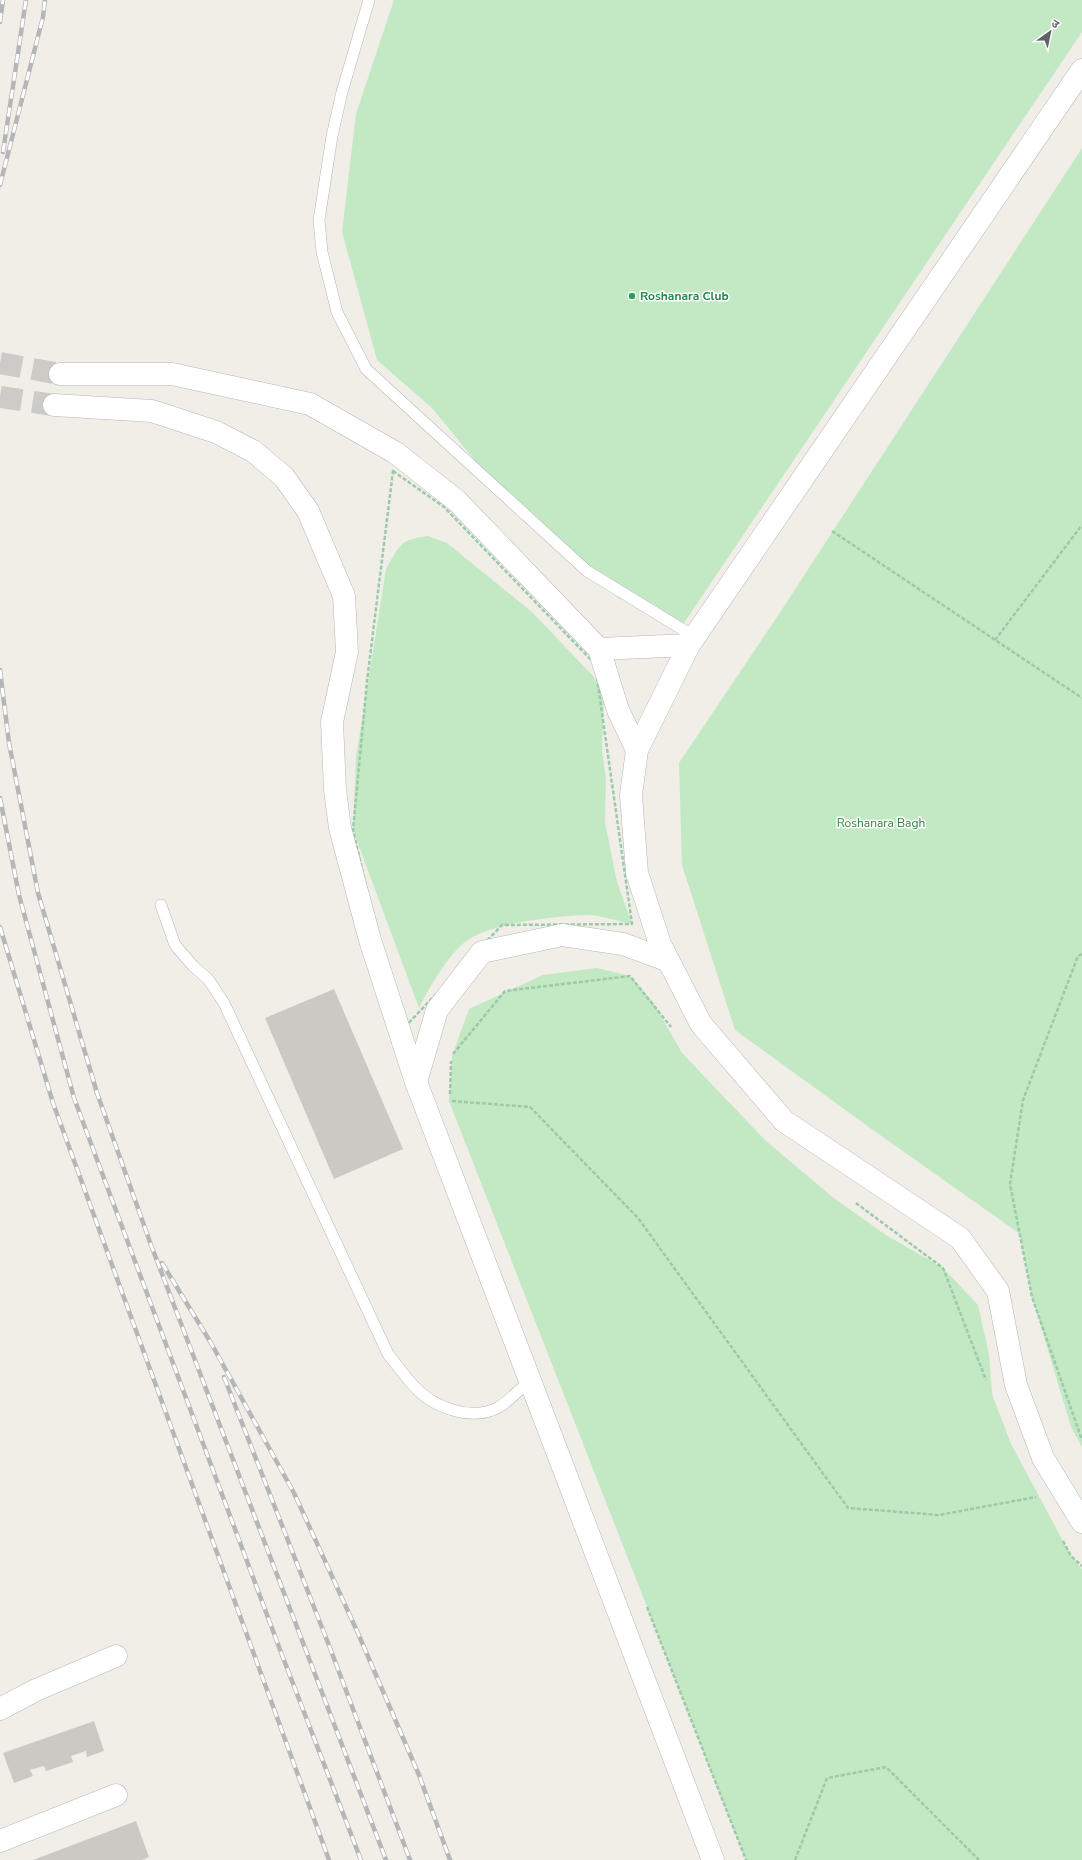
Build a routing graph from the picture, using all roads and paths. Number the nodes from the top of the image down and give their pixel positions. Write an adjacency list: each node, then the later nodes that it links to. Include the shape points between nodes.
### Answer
1 (369, 0): 8 (lane, via 342,92 332,136 319,220 322,252 337,312 366,369 587,571)
2 (1082, 70): 8 (street)
3 (60, 374): 9 (street, via 172,374 310,404 396,453 457,501)
4 (54, 405): 16 (street, via 152,410 216,432 253,451 284,477 308,511 344,596 347,652 332,722 335,790 340,828 370,940)
5 (1082, 525): 7 (path)
6 (832, 531): 7 (path)
7 (995, 640): 10 (path)
8 (692, 641): 9 (street); 11 (street)
9 (599, 649): 11 (street, via 618,710)
10 (1082, 698)
11 (637, 750): 14 (street, via 631,795 637,873 660,944)
12 (161, 905): 21 (lane, via 175,945 208,979 224,1002 388,1354 414,1386 432,1401 457,1411 478,1413 499,1407)
13 (1082, 954): 23 (path, via 1078,956 1023,1100 1010,1184 1032,1297)
14 (669, 961): 17 (street, via 623,944 562,935 482,952 437,1010); 25 (street, via 701,1024 784,1121 960,1238 998,1291 1016,1385 1043,1458)
15 (675, 1031): 18 (path, via 630,976 505,992 452,1056)
16 (400, 1032): 16 (path, via 502,925 632,924 595,664 444,507 393,471 367,681 352,830); 17 (street)
17 (416, 1082): 21 (street)
18 (449, 1101): 19 (path); 24 (path, via 530,1107 638,1218 848,1508 939,1515 1038,1495)
19 (452, 1108)
20 (849, 1198): 22 (path, via 944,1268)
21 (530, 1381): 33 (street)
22 (988, 1385)
23 (1082, 1440)
24 (1041, 1500)
25 (1082, 1522)
26 (1060, 1535): 27 (path, via 1071,1556)
27 (1082, 1566)
28 (644, 1600): 34 (path)
29 (116, 1656): 30 (street, via 36,1690)
30 (0, 1709)
31 (116, 1794): 32 (street)
32 (0, 1841)
33 (713, 1860)
34 (746, 1860)
35 (795, 1860): 36 (path, via 827,1778 886,1767)
36 (979, 1860)

